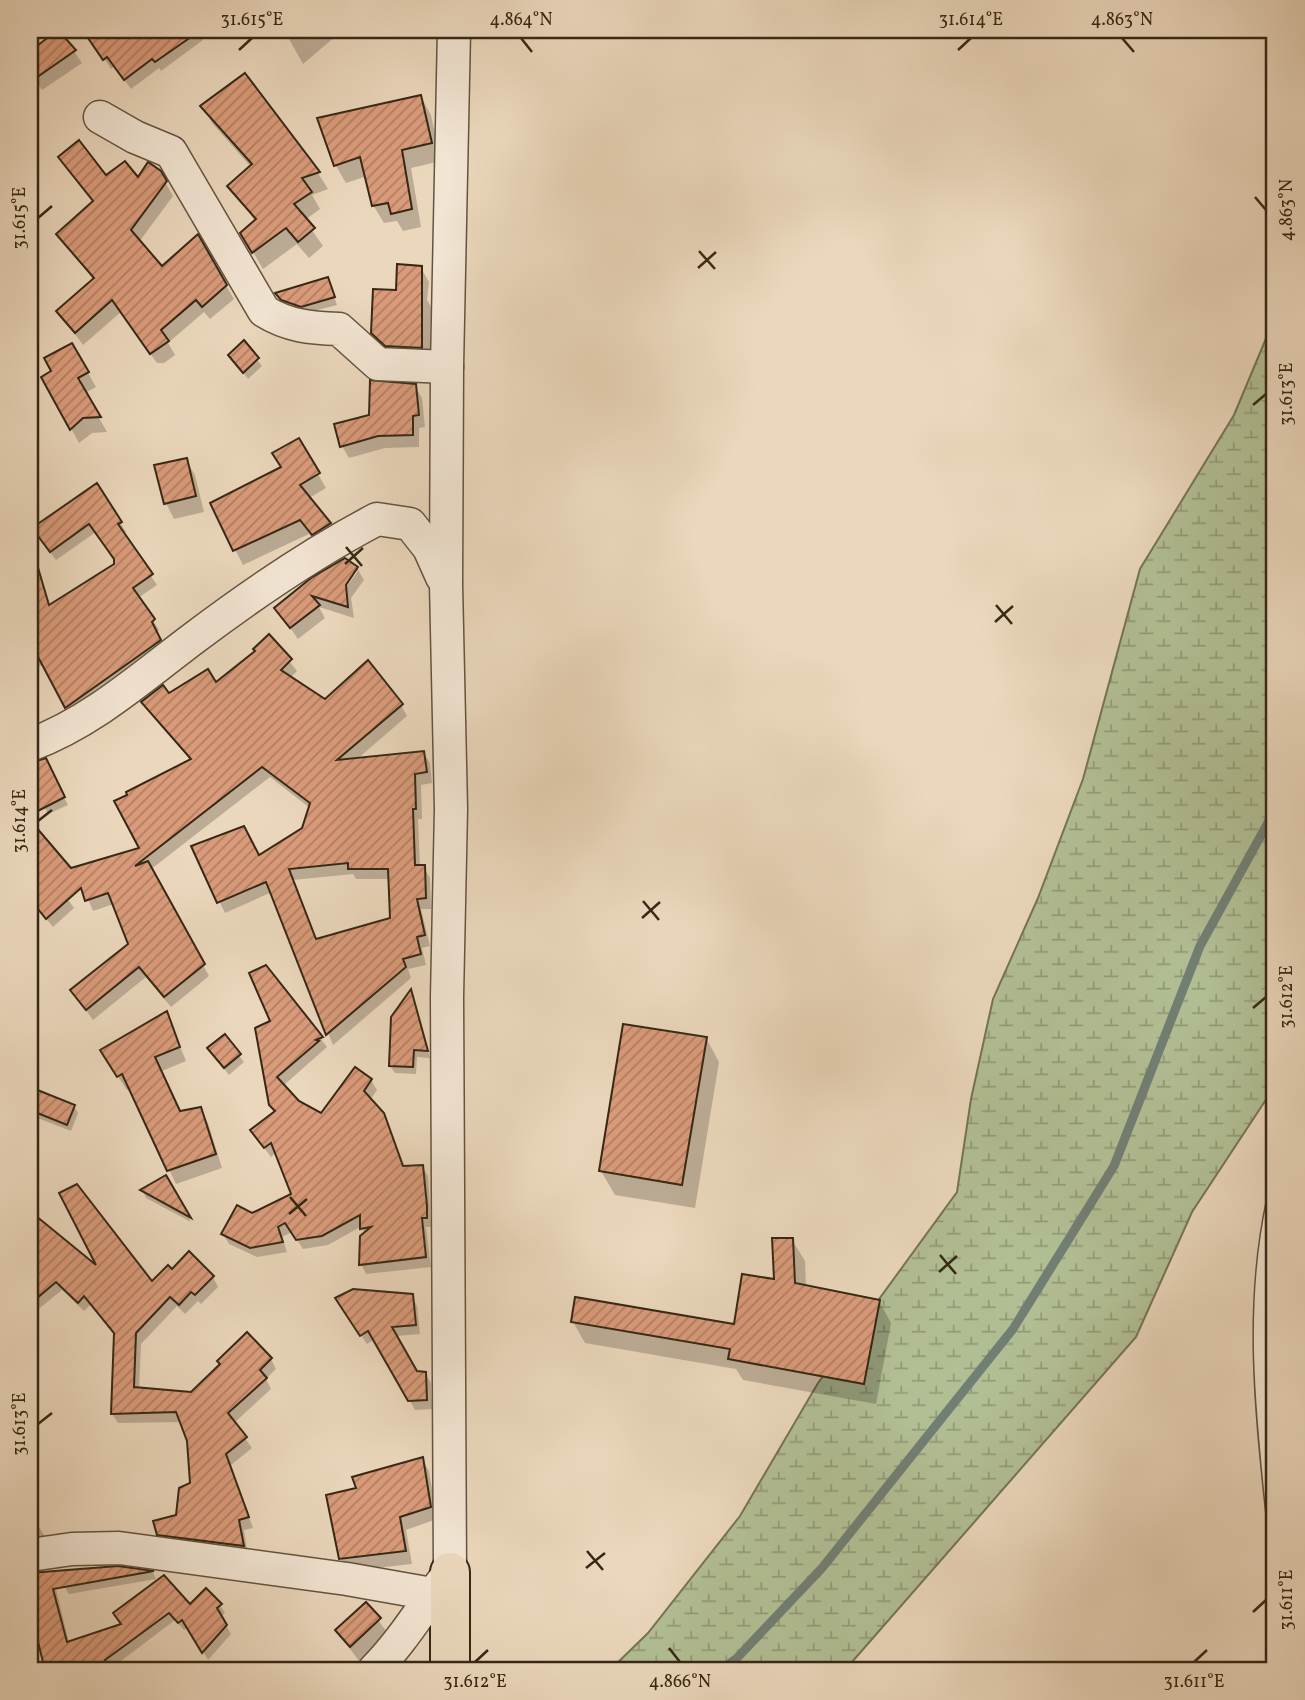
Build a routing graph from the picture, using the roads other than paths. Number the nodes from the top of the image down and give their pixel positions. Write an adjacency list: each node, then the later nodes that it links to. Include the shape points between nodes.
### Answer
1 (454, 30): 3 (street)
2 (100, 117): 3 (street, via 171,152 264,311 283,323 339,329 378,364)
3 (447, 367): 4 (street)
4 (446, 584): 5 (street, via 429,548 410,524 377,519 209,627 95,713); 9 (street, via 451,809)
5 (30, 746)
6 (1275, 1202): 7 (lane, via 1261,1332 1262,1397)
7 (1275, 1518)
8 (30, 1555): 9 (street, via 119,1548 347,1579)
9 (441, 1583): 10 (street, via 418,1620); 11 (main road)
10 (374, 1670)
11 (450, 1670)

